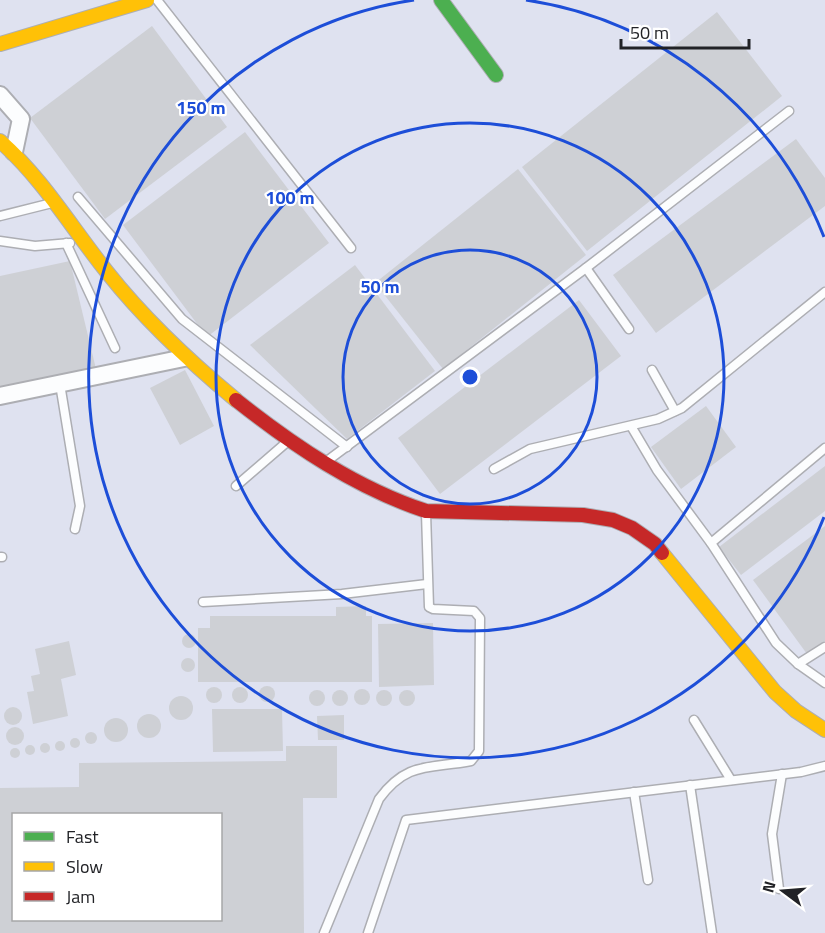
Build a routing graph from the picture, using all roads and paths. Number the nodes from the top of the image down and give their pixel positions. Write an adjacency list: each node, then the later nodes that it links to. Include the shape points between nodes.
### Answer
1 (147, 0): 4 (street)
2 (157, 0): 16 (lane)
3 (441, 0): 5 (street)
4 (0, 44)
5 (496, 75)
6 (0, 95): 9 (street, via 21,119)
7 (789, 111): 17 (lane)
8 (0, 141): 9 (street)
9 (14, 152): 11 (street)
10 (78, 197): 28 (lane, via 182,320)
11 (57, 201): 12 (lane); 14 (street)
12 (0, 216)
13 (0, 241): 15 (lane, via 35,246)
14 (85, 241): 15 (lane); 21 (street, via 105,270)
15 (66, 243): 20 (lane)
16 (351, 248)
17 (586, 268): 19 (lane); 28 (lane)
18 (825, 292): 25 (lane)
19 (629, 328)
20 (115, 348)
21 (184, 358): 23 (street); 27 (street)
22 (652, 370): 25 (lane)
23 (60, 384): 24 (street); 34 (lane, via 80,506)
24 (0, 396)
25 (675, 411): 26 (lane)
26 (631, 426): 31 (lane, via 530,449); 35 (lane, via 657,470)
27 (290, 440): 30 (street); 32 (lane)
28 (346, 447): 30 (lane)
29 (825, 448): 35 (lane)
30 (324, 464): 33 (street, via 379,493)
31 (494, 469)
32 (236, 486)
33 (426, 511): 36 (lane); 42 (street, via 583,515 632,528 655,544 775,692)
34 (75, 529)
35 (711, 543): 39 (lane, via 776,643)
36 (427, 585): 37 (lane); 50 (lane, via 427,601 433,609 474,610 480,618 479,751 471,760 408,771 387,788)
37 (203, 602)
38 (825, 647): 39 (lane)
39 (798, 664): 40 (lane)
40 (825, 683)
41 (694, 720): 45 (lane)
42 (825, 730)
43 (825, 766): 44 (lane)
44 (782, 774): 45 (lane); 49 (lane, via 772,834)
45 (731, 780): 46 (lane)
46 (690, 785): 47 (lane); 52 (lane)
47 (634, 792): 48 (lane); 51 (lane, via 406,820)
48 (648, 880)
49 (779, 889)
50 (324, 933)
51 (368, 933)
52 (712, 933)

